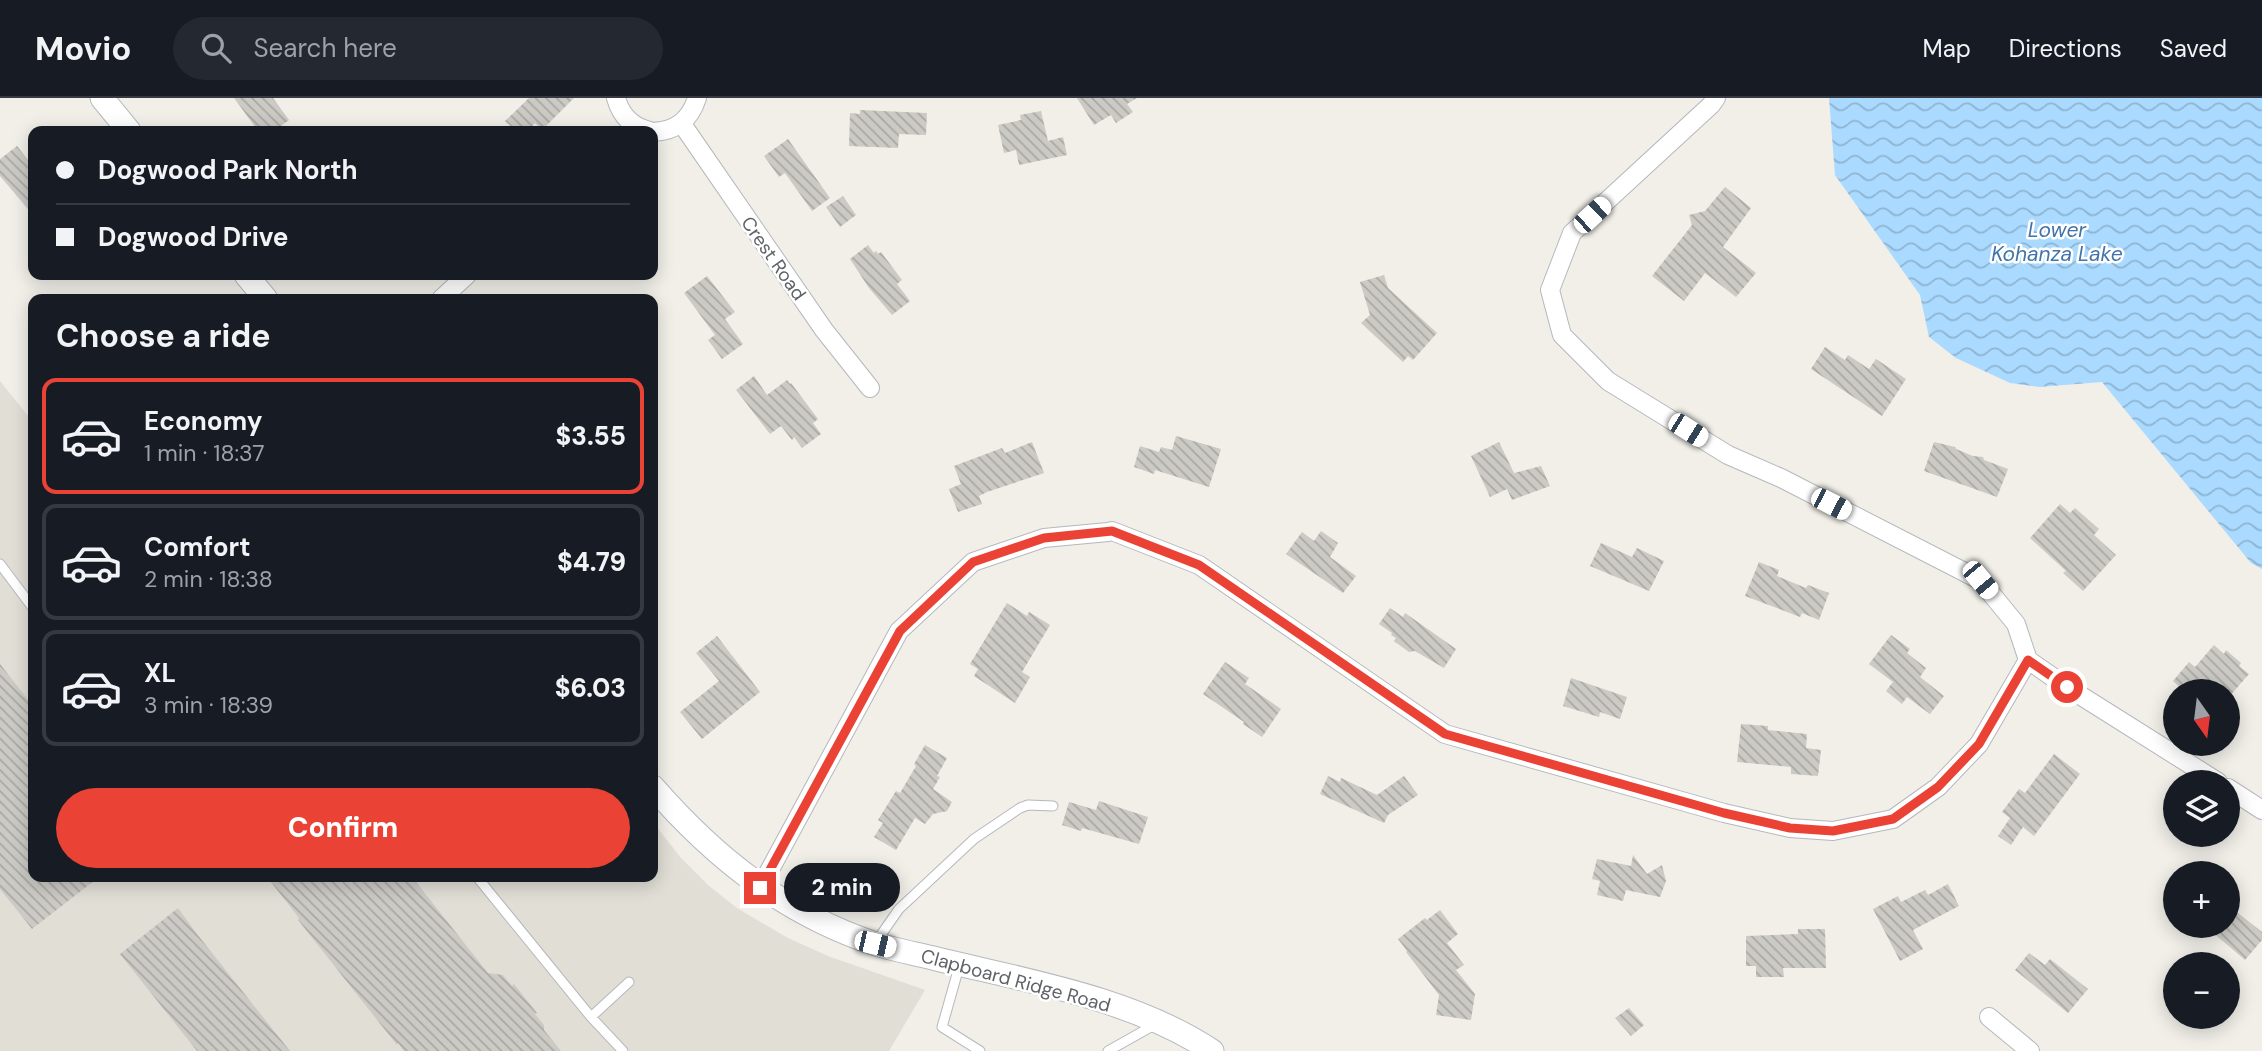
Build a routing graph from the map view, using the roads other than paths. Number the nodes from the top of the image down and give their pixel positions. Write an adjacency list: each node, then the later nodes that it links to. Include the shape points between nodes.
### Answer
1 (102, 98): 6 (main road)
2 (616, 98): 7 (street)
3 (697, 98): 5 (street)
4 (1716, 98): 16 (street, via 1572,233 1550,290 1562,335 1608,381 1728,455 1980,580 2016,624)
5 (682, 124): 8 (street); 13 (street, Crest Road, via 824,330)
6 (124, 126)
7 (621, 126)
8 (658, 132)
9 (250, 280): 11 (main road)
10 (462, 280): 12 (street)
11 (262, 294)
12 (446, 294)
13 (870, 388)
14 (0, 564): 15 (lane)
15 (28, 601)
16 (2028, 660): 17 (street); 23 (street, via 1979,744 1938,787 1893,819 1833,831 1790,828 1445,734 1199,565 1112,531 1044,538 973,562 900,631)
17 (2199, 770)
18 (658, 792): 23 (main road, Clapboard Ridge Road, via 711,847)
19 (2240, 796): 21 (street)
20 (1053, 806): 24 (lane, via 1020,808 974,839 899,909)
21 (2262, 810)
22 (481, 882): 27 (lane)
23 (760, 888): 24 (main road, Clapboard Ridge Road)
24 (875, 944): 25 (main road, Clapboard Ridge Road)
25 (960, 964): 29 (main road, Clapboard Ridge Road, via 1126,1009); 31 (lane, via 942,1027)
26 (629, 982): 27 (lane)
27 (591, 1017): 30 (lane)
28 (1989, 1017): 34 (street)
29 (1157, 1023): 32 (lane); 33 (main road, Clapboard Ridge Road)
30 (623, 1051)
31 (980, 1051)
32 (1108, 1051)
33 (1212, 1051)
34 (2030, 1051)

